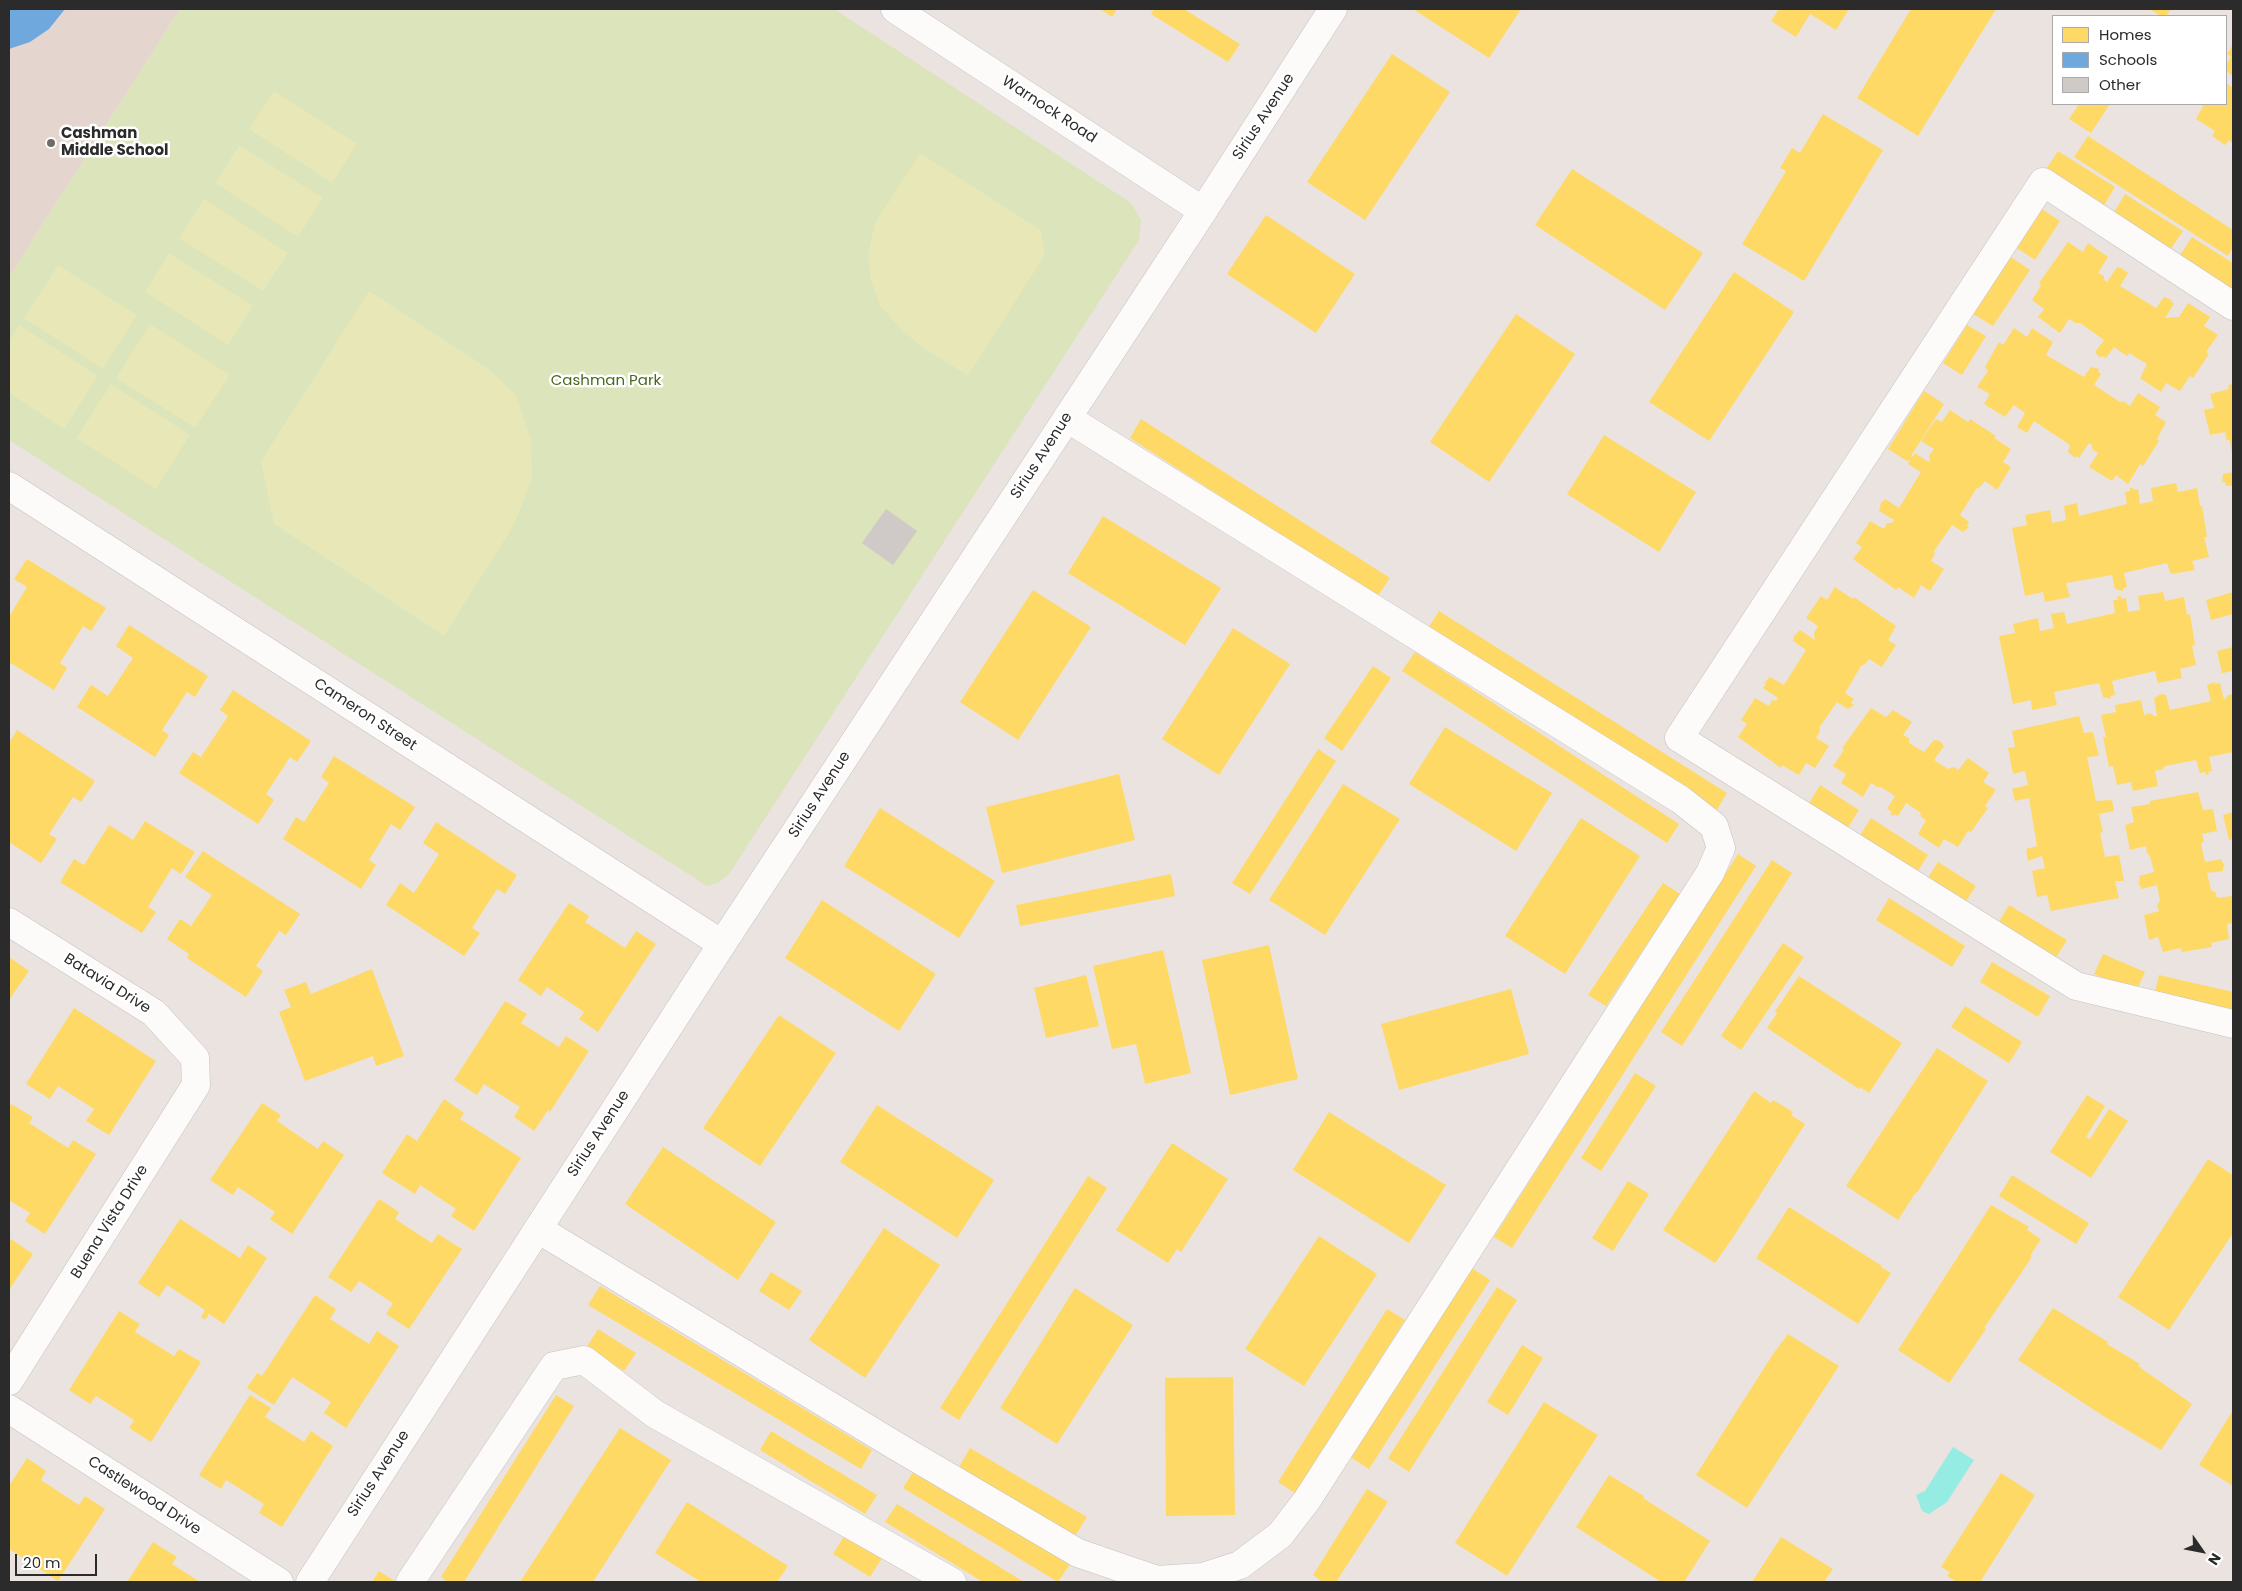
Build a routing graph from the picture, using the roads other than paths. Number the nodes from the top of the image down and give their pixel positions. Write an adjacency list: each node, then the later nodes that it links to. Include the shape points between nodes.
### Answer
1 (895, 9): 3 (street, Warnock Road)
2 (1333, 9): 3 (street, Sirius Avenue)
3 (1203, 211): 5 (street, Sirius Avenue)
4 (2233, 306): 9 (street, via 2042,182 1679,738 2076,986)
5 (1067, 418): 8 (street, Sirius Avenue); 11 (street, via 1681,800 1714,826 1721,848 1710,874 1307,1500 1280,1535 1240,1566 1203,1577 1157,1580 1078,1553)
6 (9, 486): 8 (street, Cameron Street)
7 (9, 922): 10 (street, Batavia Drive, via 154,1013)
8 (722, 944): 11 (street, Sirius Avenue)
9 (2233, 1024)
10 (195, 1058): 12 (street, Buena Vista Drive, via 196,1085)
11 (538, 1229): 15 (street, Sirius Avenue)
12 (9, 1381)
13 (9, 1410): 14 (street, Castlewood Drive)
14 (280, 1582)
15 (310, 1582)
16 (410, 1582): 17 (street, via 554,1366 584,1360 655,1414)
17 (952, 1582)

